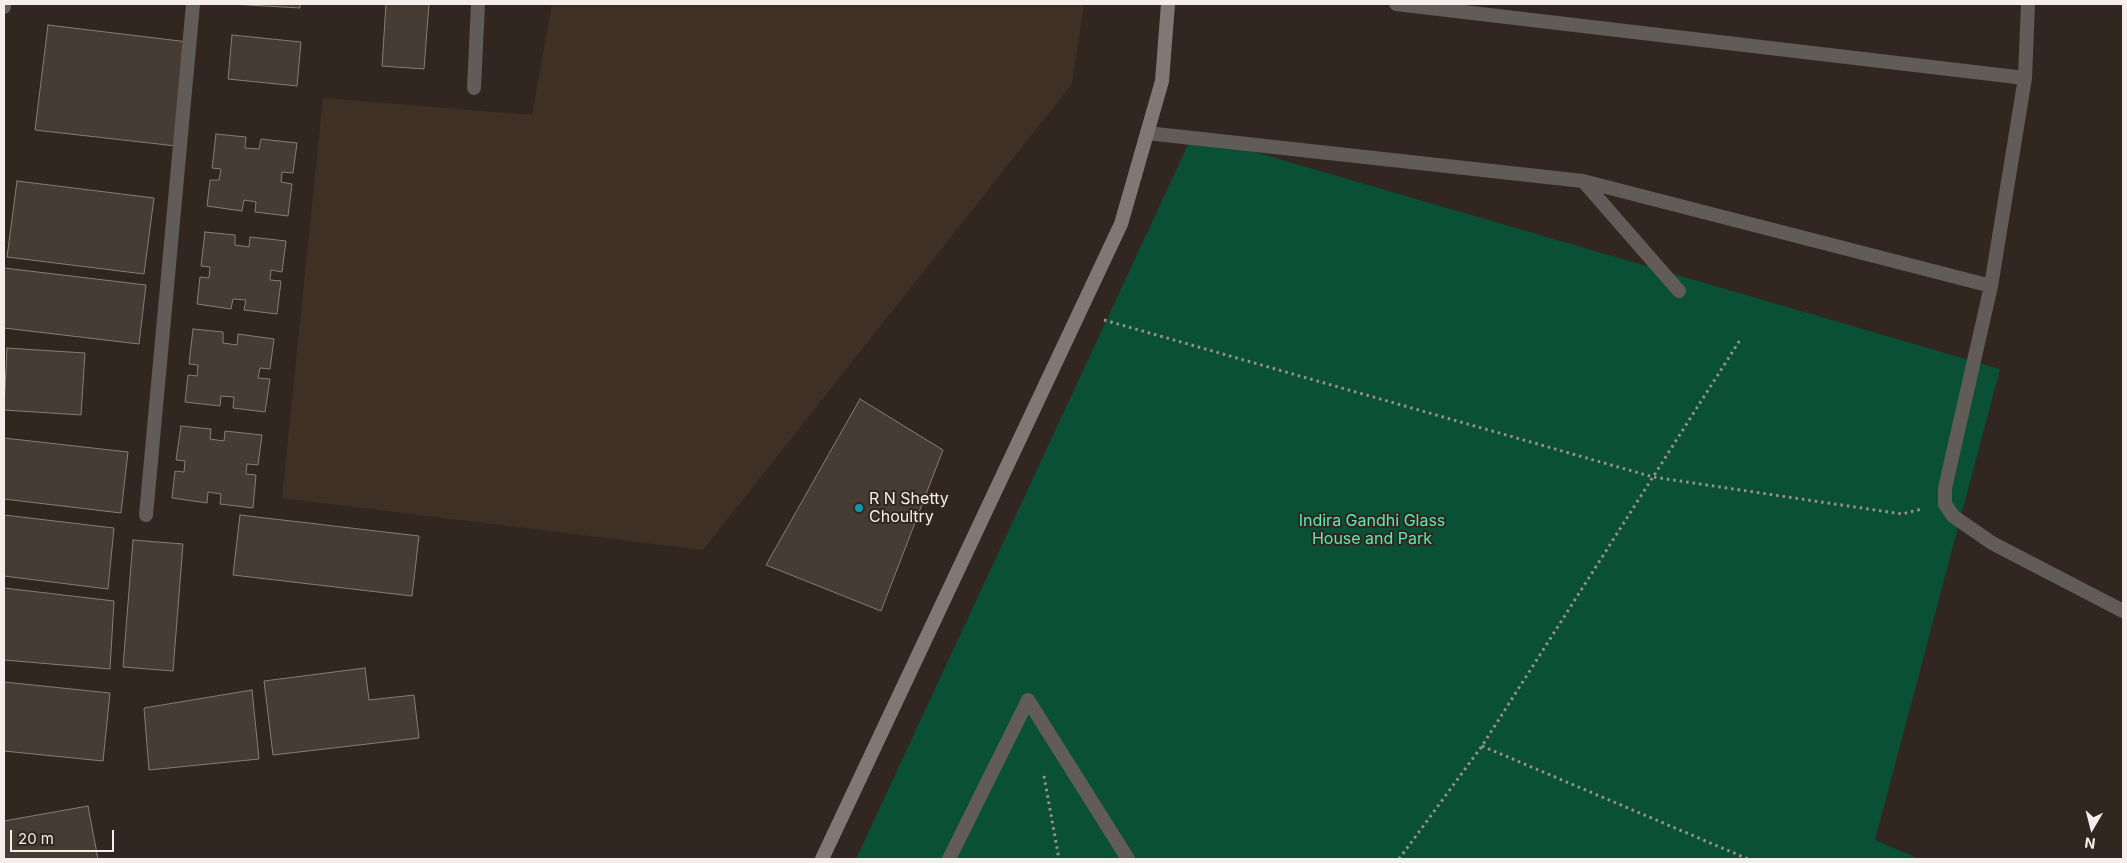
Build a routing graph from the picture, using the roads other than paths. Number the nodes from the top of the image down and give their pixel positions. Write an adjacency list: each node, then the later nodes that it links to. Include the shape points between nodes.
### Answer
1 (193, 4): 12 (street)
2 (478, 4): 7 (street)
3 (1168, 4): 8 (main road, via 1162,81)
4 (1396, 4): 6 (street)
5 (2028, 4): 6 (street)
6 (2025, 78): 10 (street)
7 (474, 88)
8 (1147, 133): 9 (street); 14 (main road, via 1121,224)
9 (1583, 181): 10 (street); 11 (street)
10 (1991, 286): 13 (street, via 1945,488 1945,504 1953,516 1992,543)
11 (1679, 291)
12 (146, 515)
13 (2123, 611)
14 (822, 859)
15 (949, 859): 16 (street, via 1028,700)
16 (1128, 859)

